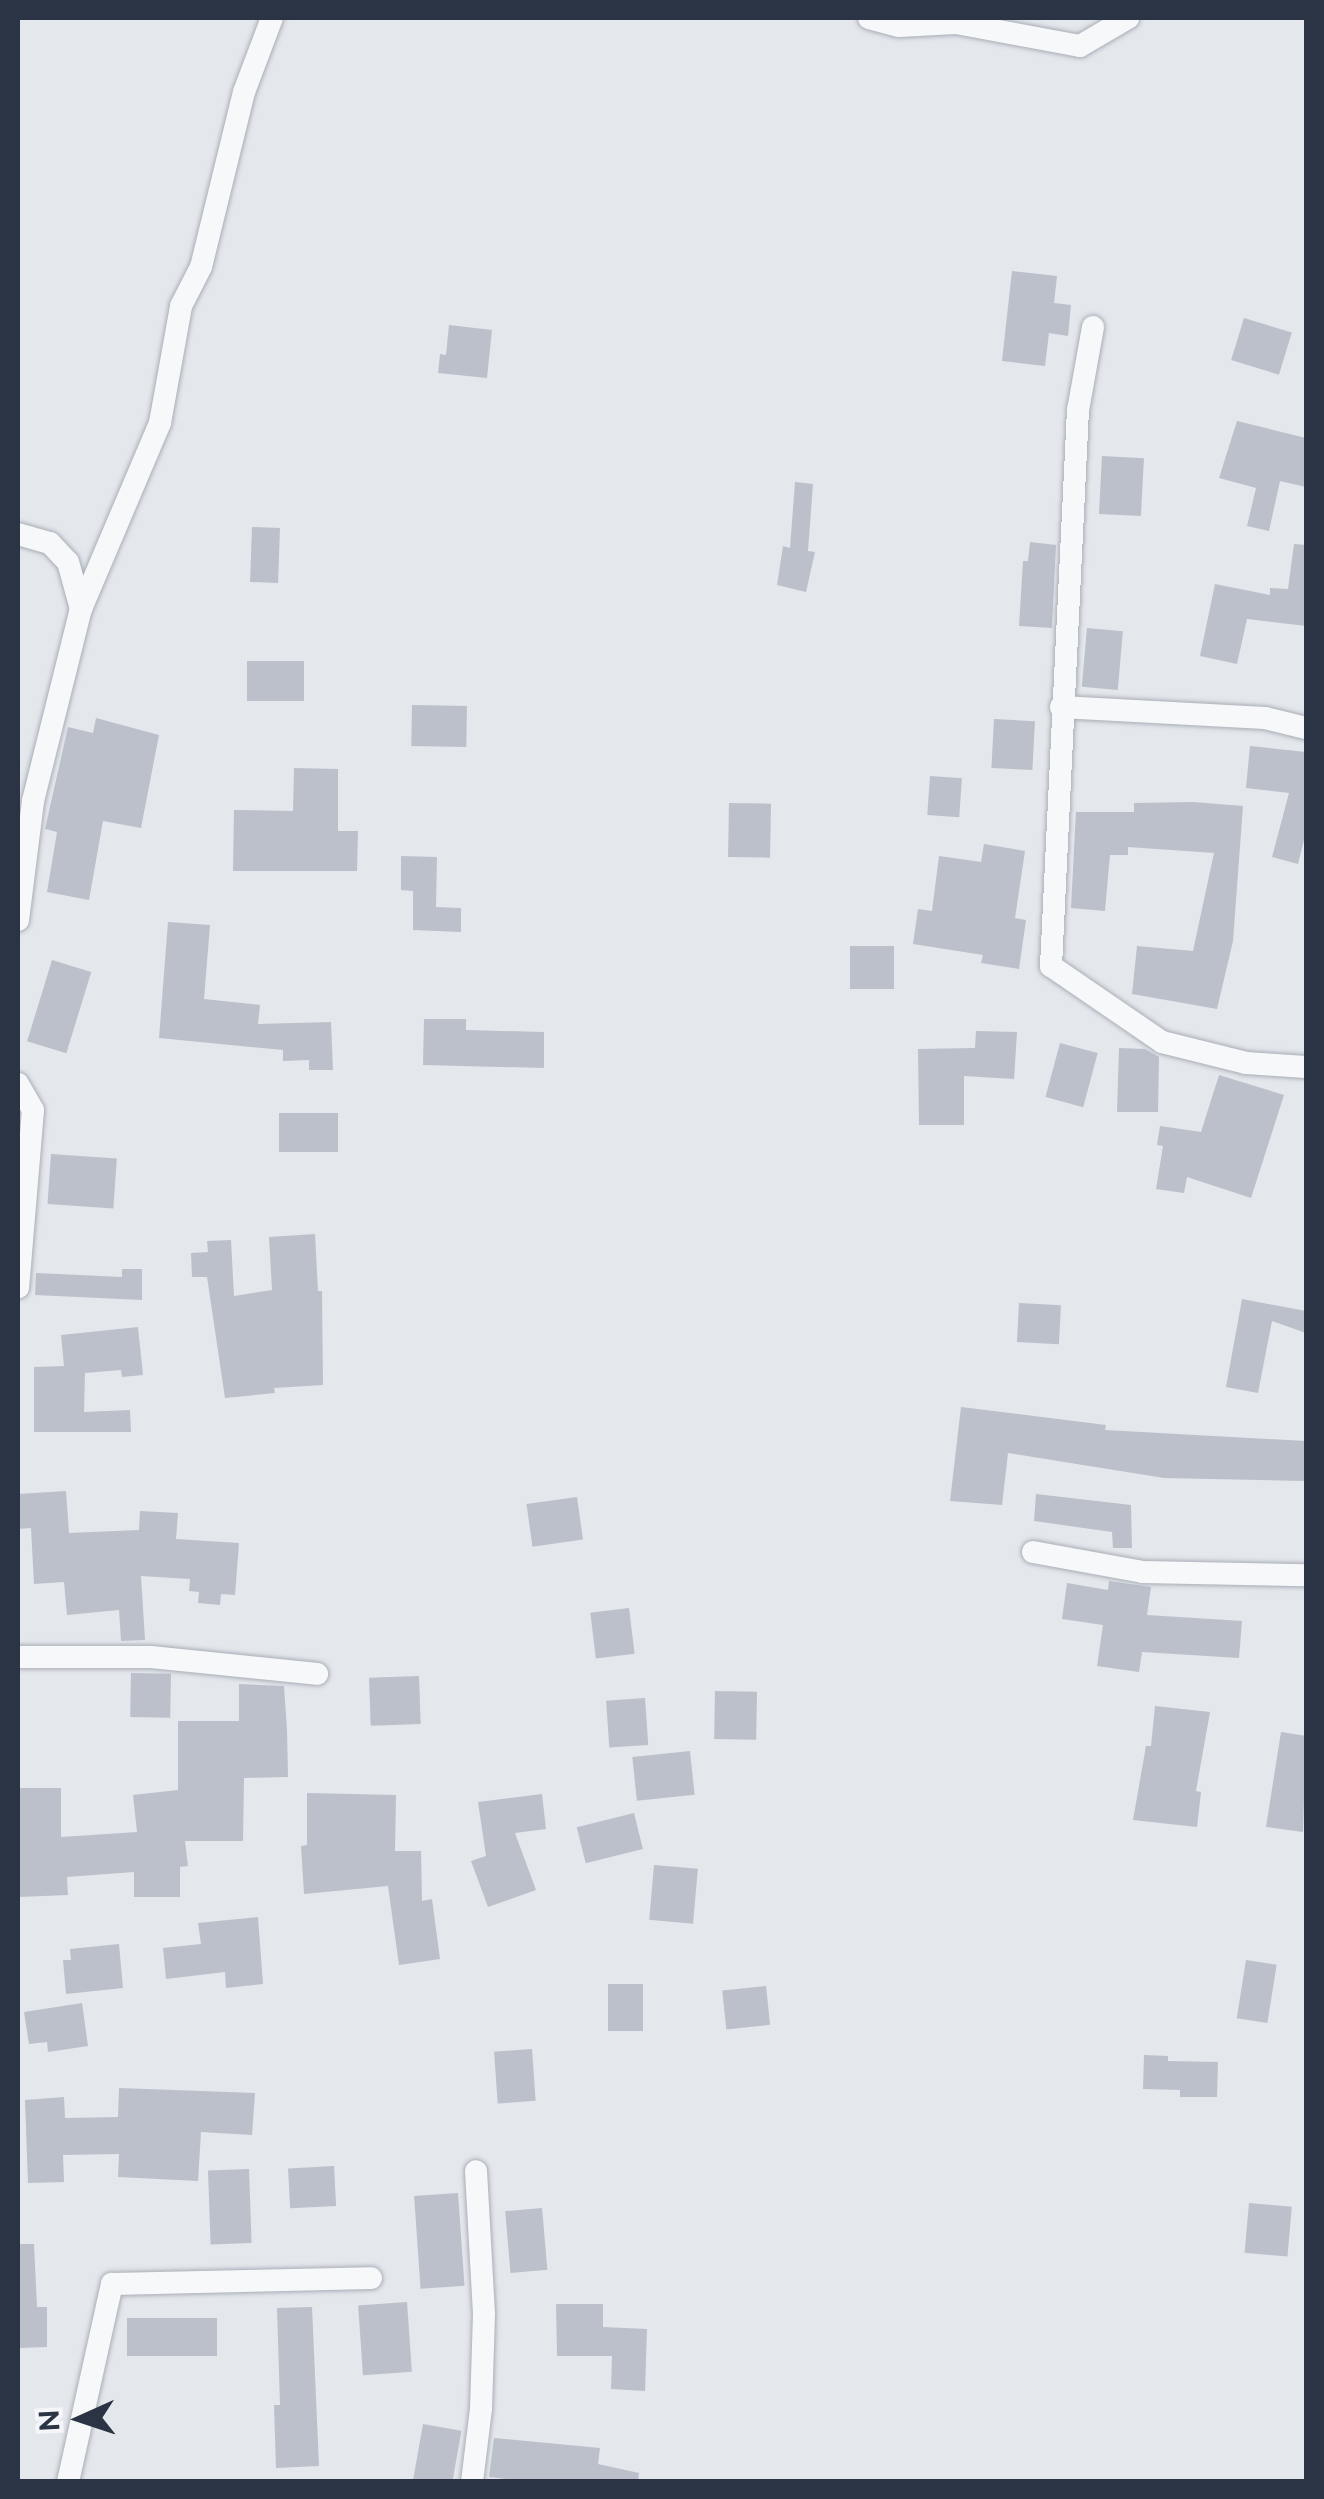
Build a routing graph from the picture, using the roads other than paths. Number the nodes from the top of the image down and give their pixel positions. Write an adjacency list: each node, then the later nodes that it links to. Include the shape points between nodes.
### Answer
1 (272, 18): 6 (street, via 244,92 201,267 180,306 160,424)
2 (870, 18): 3 (street, via 899,26 956,23 1080,46)
3 (1128, 18)
4 (1094, 327): 7 (street, via 1078,410)
5 (18, 534): 6 (street, via 50,543 68,562)
6 (81, 609): 9 (street, via 34,801)
7 (1061, 706): 8 (street, via 1266,718); 10 (street, via 1052,966 1162,1042 1246,1063)
8 (1306, 728)
9 (18, 920)
10 (1306, 1067)
11 (18, 1084): 12 (street, via 32,1110)
12 (18, 1288)
13 (1033, 1552): 14 (street, via 1143,1572)
14 (1306, 1574)
15 (18, 1657): 16 (street, via 152,1658)
16 (317, 1674)
17 (476, 2171): 20 (street, via 484,2314)
18 (371, 2278): 19 (street, via 112,2284)
19 (68, 2482)
20 (472, 2482)

